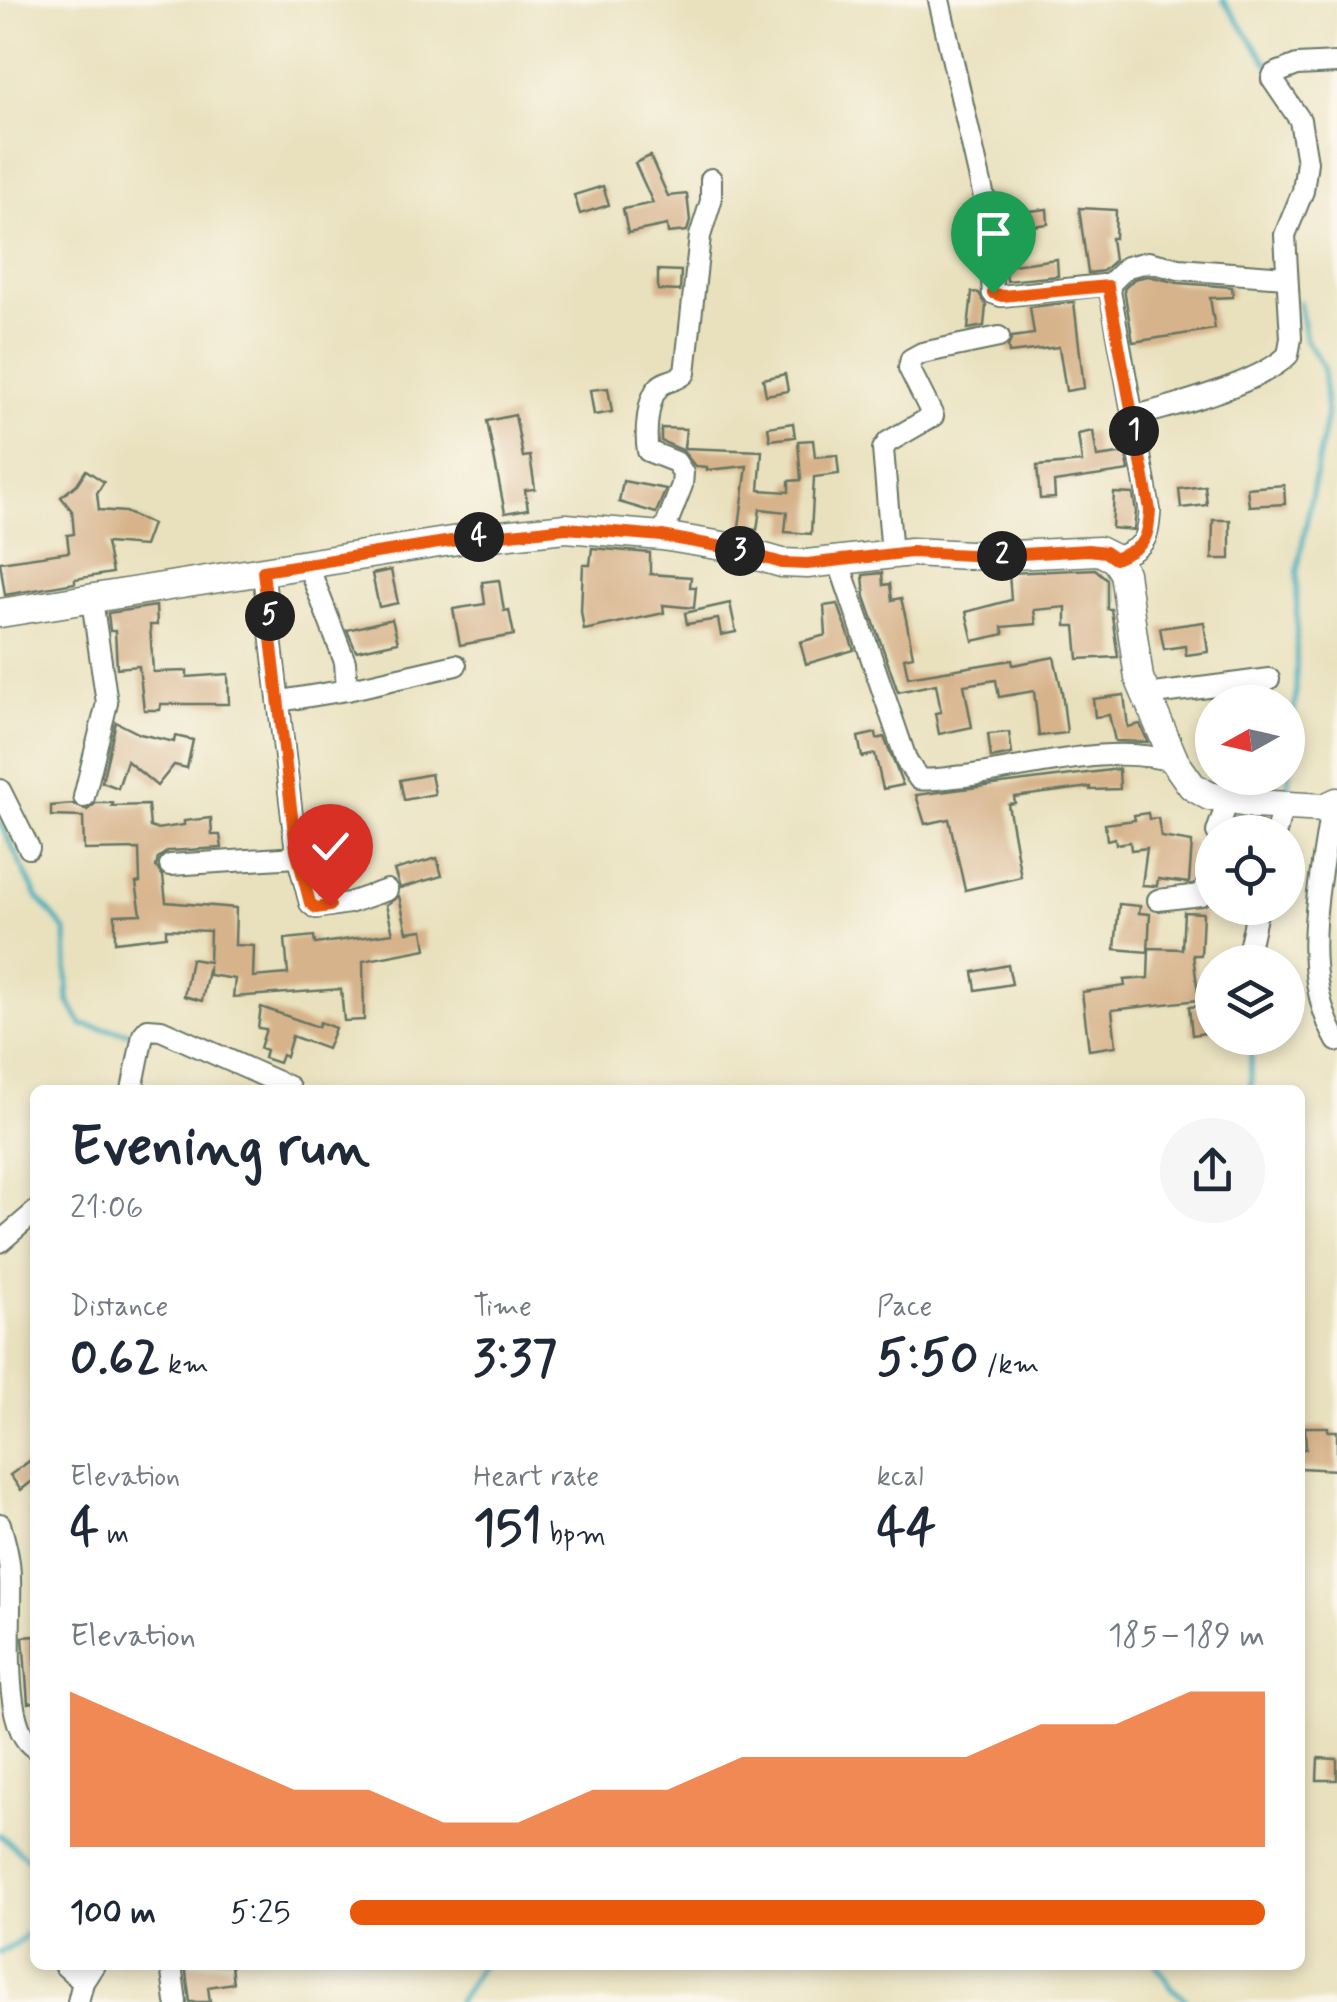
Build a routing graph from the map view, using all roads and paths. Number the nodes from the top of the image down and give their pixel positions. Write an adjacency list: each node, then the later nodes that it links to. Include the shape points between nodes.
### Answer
1 (939, 0): 5 (street, via 986,206 993,293)
2 (1337, 63): 4 (street, via 1297,65 1272,79 1300,120 1306,148 1304,191 1284,235)
3 (711, 179): 8 (street, via 685,373 656,390 646,434 648,451 683,472)
4 (1285, 278): 5 (street, via 1148,262 1127,267); 7 (street, via 1291,338 1283,360 1186,403)
5 (1108, 286): 7 (street)
6 (1000, 337): 9 (street, via 912,360 909,368 933,416 883,449)
7 (1132, 417): 10 (street, via 1149,529 1139,548)
8 (662, 536): 11 (street, via 769,561); 12 (street, via 566,528)
9 (892, 554): 10 (street, via 1088,550); 11 (street)
10 (1115, 559): 19 (street, via 1127,582 1137,669)
11 (838, 560): 21 (street, via 918,780 1108,756)
12 (306, 562): 13 (street); 18 (street, via 345,662)
13 (263, 571): 14 (street); 20 (street)
14 (92, 600): 15 (street); 23 (street, via 107,704)
15 (0, 613)
16 (456, 665): 18 (street)
17 (1269, 679): 19 (street)
18 (348, 690): 20 (street)
19 (1147, 696): 21 (street)
20 (280, 701): 30 (street)
21 (1175, 762): 24 (street, via 1198,790)
22 (0, 790): 29 (street)
23 (84, 796)
24 (1228, 800): 26 (street); 27 (street)
25 (1334, 804): 28 (street); 35 (street, via 1314,966)
26 (1222, 815)
27 (1269, 815)
28 (1294, 815)
29 (30, 848)
30 (298, 857): 31 (street); 32 (street, via 316,908)
31 (170, 865)
32 (387, 890)
33 (1195, 896): 34 (street)
34 (1158, 900)
35 (1337, 1041)
36 (133, 1085): 37 (street, via 148,1028)
37 (285, 1085)
38 (30, 1216): 39 (street)
39 (0, 1242)
40 (0, 1524): 41 (street)
41 (5, 1576): 42 (street, via 14,1708 19,1734)
42 (30, 1744)
43 (172, 1970): 44 (street)
44 (176, 2002)

